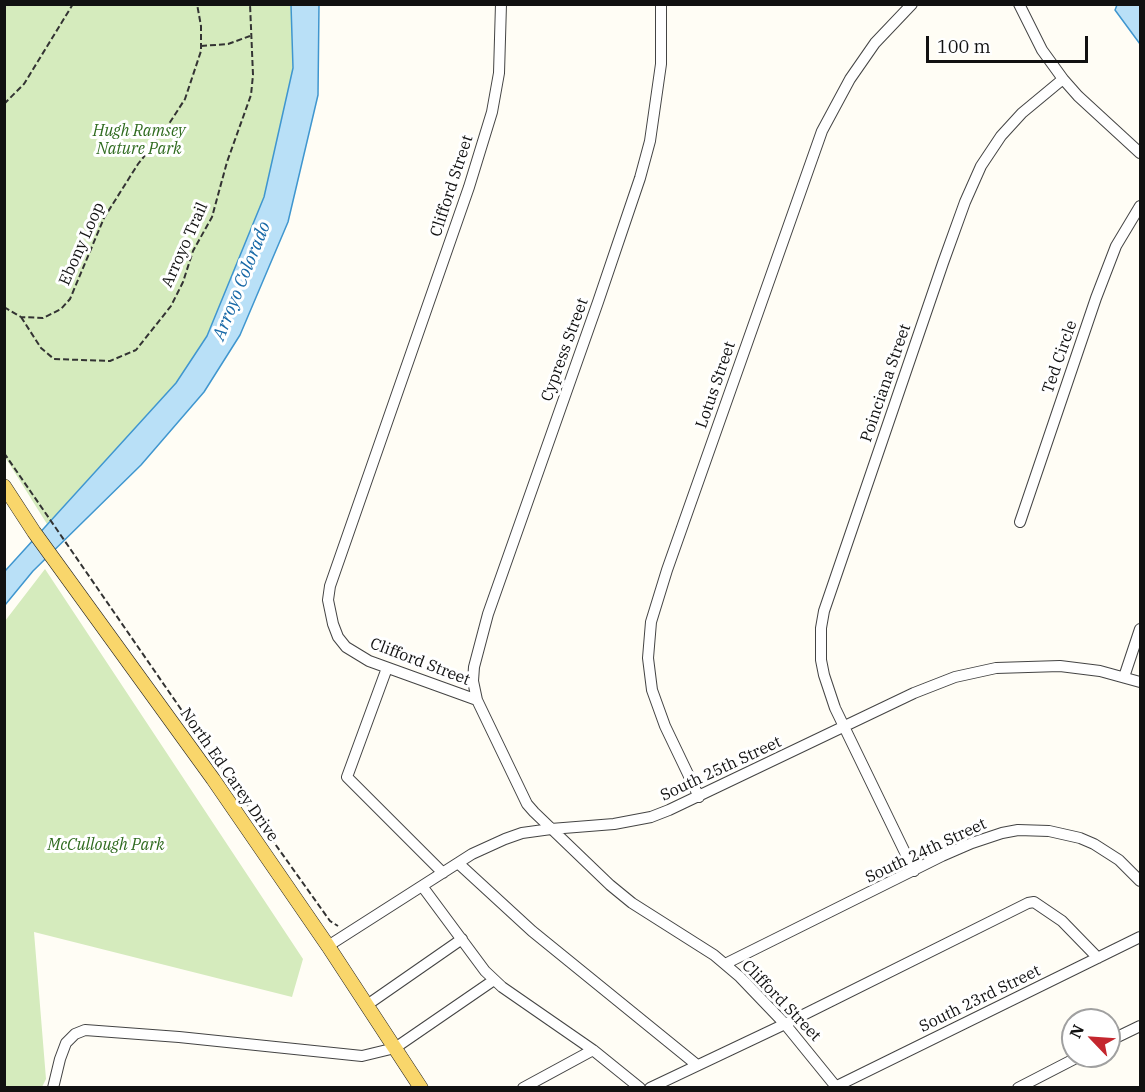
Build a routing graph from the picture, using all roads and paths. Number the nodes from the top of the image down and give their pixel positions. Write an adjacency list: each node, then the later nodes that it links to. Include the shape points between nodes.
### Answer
1 (73, 4): 11 (path, via 24,84)
2 (197, 4): 9 (path, Ebony Loop)
3 (250, 4): 8 (path, Arroyo Trail)
4 (501, 4): 20 (street, Clifford Street, via 499,73 492,112 330,586 328,600 338,637 357,654)
5 (661, 4): 23 (street, Cypress Street, via 661,64 650,141 488,614 474,667)
6 (912, 4): 26 (street, Lotus Street, via 875,44 850,79 822,131 651,622 648,658 652,690)
7 (1018, 4): 10 (street, via 1042,50)
8 (250, 36): 9 (path, via 228,44); 15 (path, Arroyo Trail, via 251,95 212,217 193,251 177,295 136,350 110,361 54,359 41,348)
9 (201, 46): 15 (path, Ebony Loop, via 185,99 104,218 70,299 43,318)
10 (1063, 79): 12 (street); 24 (street, Poinciana Street, via 1001,136 977,175 824,611 821,660)
11 (4, 104)
12 (1140, 153)
13 (1140, 206): 18 (street, Ted Circle, via 1116,246 1096,297)
14 (4, 307): 15 (path)
15 (21, 317)
16 (4, 453): 25 (path)
17 (4, 486): 25 (main road, North Ed Carey Drive, via 34,532)
18 (1020, 522)
19 (1140, 629): 21 (street)
20 (387, 668): 23 (street, Clifford Street); 30 (street, via 347,777)
21 (1124, 677): 22 (street, South 25th Street); 24 (street, South 25th Street, via 1060,666 975,672 934,684)
22 (1140, 682)
23 (477, 700): 27 (street, Clifford Street, via 527,804)
24 (843, 727): 26 (street, South 25th Street); 29 (street, Poinciana Street)
25 (218, 774): 33 (path, via 330,921); 36 (main road, North Ed Carey Drive)
26 (699, 797): 27 (street, South 25th Street, via 633,821)
27 (551, 829): 28 (street, South 25th Street, via 505,839); 38 (street, Clifford Street, via 633,903)
28 (458, 863): 30 (street, South 25th Street); 46 (street, via 532,931)
29 (914, 871): 31 (street, South 24th Street, via 987,837 1018,830 1042,830 1094,844 1119,860); 38 (street, South 24th Street)
30 (443, 873): 32 (street, South 25th Street)
31 (1140, 881)
32 (422, 886): 33 (street, South 25th Street); 35 (street)
33 (348, 933): 36 (street, South 25th Street)
34 (1140, 937): 37 (street, South 23rd Street)
35 (462, 939): 39 (street); 40 (street)
36 (328, 946): 40 (main road, North Ed Carey Drive)
37 (1098, 958): 41 (street, via 1062,921 1034,902 1028,903); 48 (street, South 23rd Street)
38 (725, 964): 41 (street, Clifford Street)
39 (494, 980): 44 (street); 45 (street)
40 (367, 1005): 44 (main road, North Ed Carey Drive)
41 (785, 1024): 46 (street); 48 (street, Clifford Street)
42 (1140, 1026): 43 (street)
43 (1121, 1035)
44 (395, 1048): 49 (street, via 362,1056 85,1030 66,1043); 50 (main road, North Ed Carey Drive)
45 (593, 1050): 51 (street); 52 (street)
46 (697, 1065): 53 (street)
47 (1061, 1066): 54 (street)
48 (836, 1087)
49 (53, 1088)
50 (421, 1088)
51 (523, 1088)
52 (640, 1088)
53 (650, 1088)
54 (1018, 1088)

